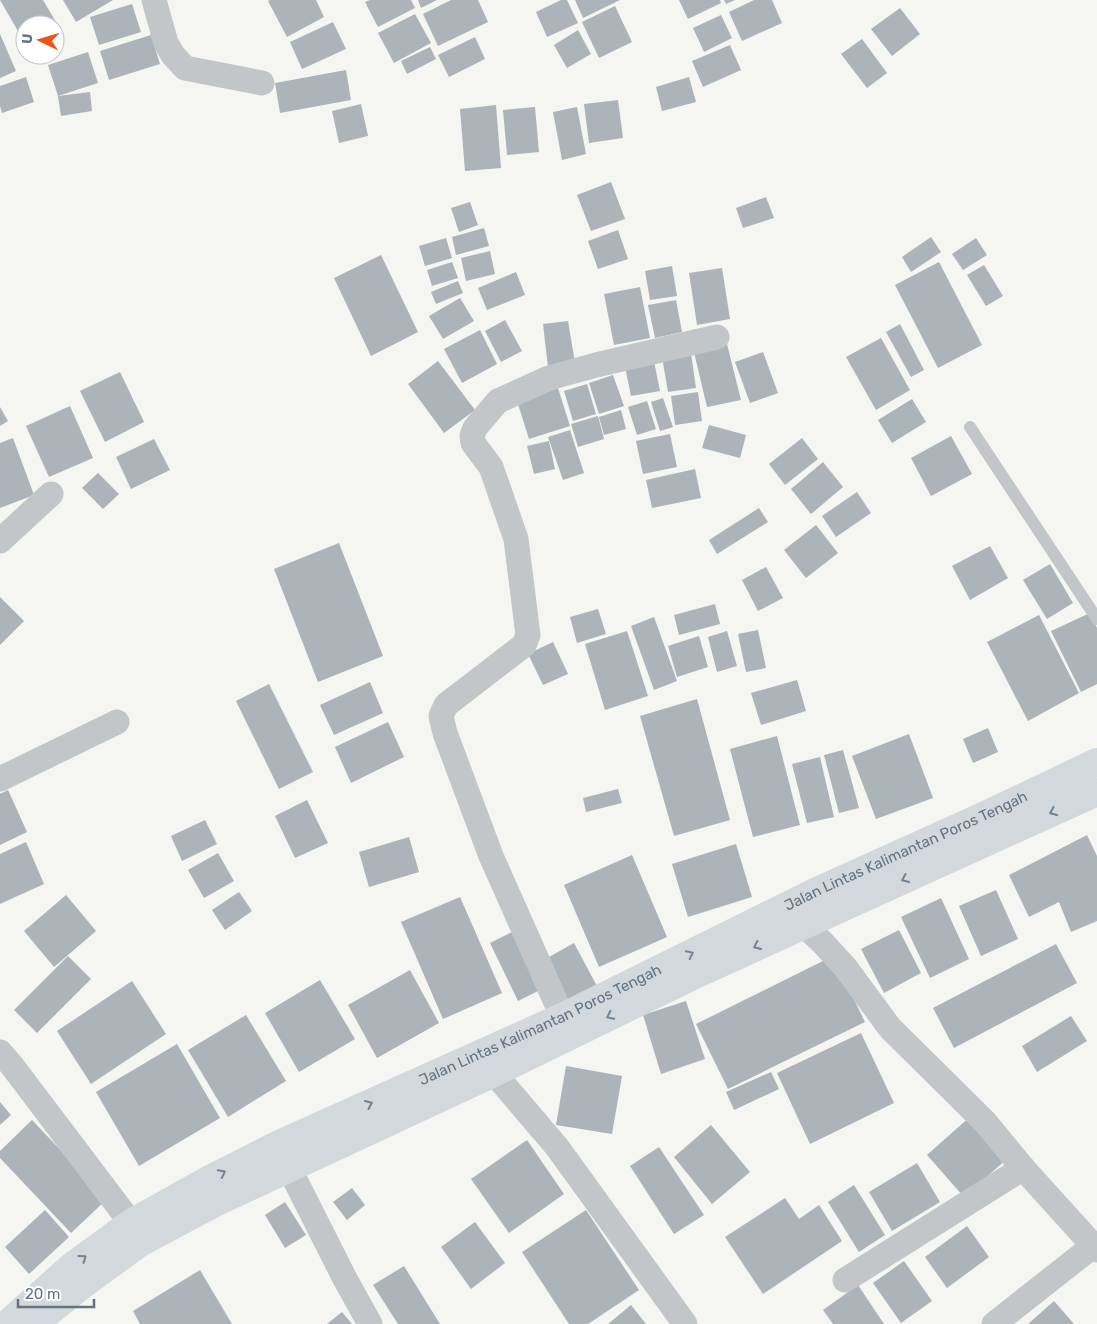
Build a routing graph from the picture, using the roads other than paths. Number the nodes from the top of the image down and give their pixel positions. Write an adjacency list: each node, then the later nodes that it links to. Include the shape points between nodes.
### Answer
1 (154, 0): 2 (street, via 166,43 185,68)
2 (262, 83)
3 (717, 337): 14 (street, via 548,378 498,401 472,436 491,467 513,528 528,635 524,645 446,705 441,716 491,856)
4 (970, 426): 7 (lane)
5 (51, 494): 6 (street)
6 (0, 541)
7 (1097, 619)
8 (117, 722): 10 (street)
9 (1097, 762): 12 (main road, Jalan Lintas Kalimantan Poros Tengah)
10 (0, 779)
11 (1097, 792): 13 (main road, Jalan Lintas Kalimantan Poros Tengah, one-way to 13)
12 (783, 907): 13 (street); 14 (main road, Jalan Lintas Kalimantan Poros Tengah, one-way to 12)
13 (804, 925): 14 (main road, Jalan Lintas Kalimantan Poros Tengah, one-way to 14, via 697,974); 18 (street, via 844,967 890,1028 985,1122)
14 (566, 1026): 16 (main road, Jalan Lintas Kalimantan Poros Tengah); 19 (main road, Jalan Lintas Kalimantan Poros Tengah, one-way to 14, via 208,1180 280,1144)
15 (0, 1052): 19 (street)
16 (494, 1073): 17 (main road, Jalan Lintas Kalimantan Poros Tengah); 25 (street, via 556,1148)
17 (289, 1168): 19 (main road, Jalan Lintas Kalimantan Poros Tengah, via 216,1202); 24 (street)
18 (1023, 1168): 20 (street); 21 (street)
19 (135, 1233): 22 (main road, Jalan Lintas Kalimantan Poros Tengah, one-way to 19, via 72,1266); 23 (main road, Jalan Lintas Kalimantan Poros Tengah, via 81,1286)
20 (1095, 1248): 26 (street)
21 (845, 1280)
22 (7, 1324)
23 (34, 1324)
24 (370, 1324)
25 (685, 1324)
26 (994, 1324)

